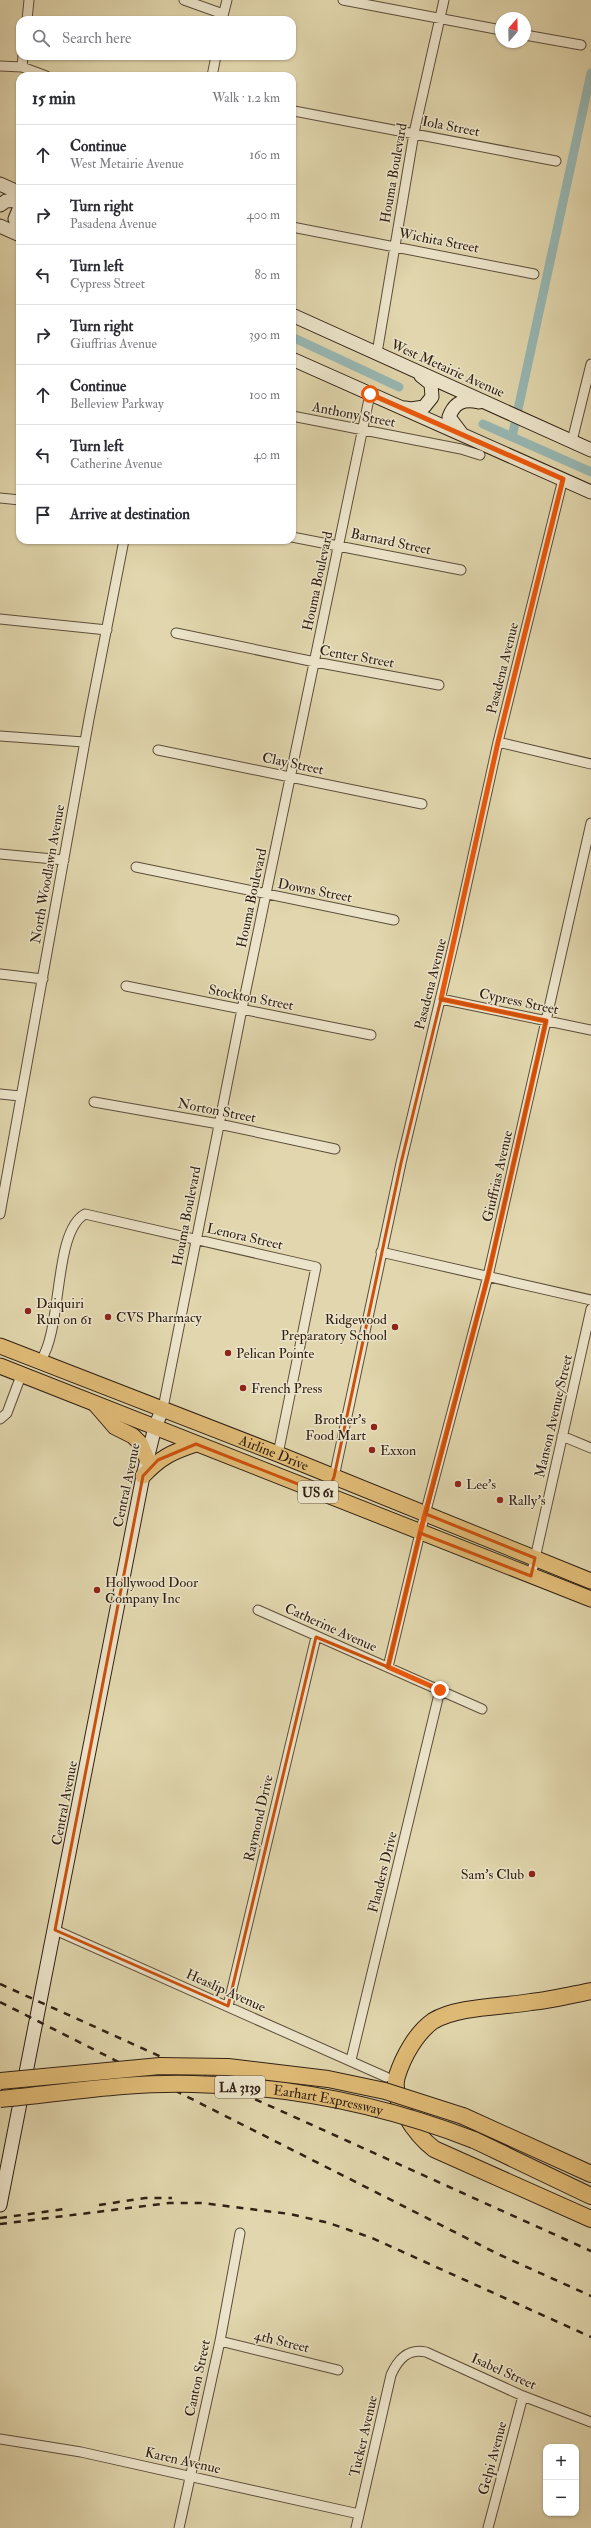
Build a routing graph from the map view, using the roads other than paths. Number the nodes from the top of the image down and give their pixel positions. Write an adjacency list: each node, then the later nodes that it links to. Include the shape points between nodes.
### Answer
1 (29, 0): 6 (street)
2 (184, 0): 7 (street)
3 (227, 0): 8 (street)
4 (343, 0): 9 (street)
5 (444, 0): 9 (street, Houma Boulevard)
6 (27, 16)
7 (221, 16)
8 (223, 16)
9 (440, 19): 10 (street); 20 (street, Houma Boulevard)
10 (495, 29)
11 (531, 36): 12 (street)
12 (581, 45)
13 (23, 60): 16 (street)
14 (215, 60): 18 (street)
15 (0, 66): 16 (street)
16 (22, 67): 17 (street)
17 (35, 72)
18 (213, 72)
19 (296, 111): 20 (street, Iola Street)
20 (414, 133): 21 (street, Iola Street); 29 (street, Houma Boulevard)
21 (556, 161)
22 (2, 188): 23 (main road)
23 (16, 192)
24 (16, 200): 25 (main road, via 6,201)
25 (0, 206)
26 (0, 226): 28 (main road)
27 (296, 228): 29 (street, Wichita Street)
28 (16, 233)
29 (395, 246): 30 (street, Wichita Street); 32 (street, Houma Boulevard)
30 (534, 274)
31 (296, 317): 32 (main road, West Metairie Avenue)
32 (377, 353): 35 (main road, West Metairie Avenue)
33 (296, 360): 36 (main road)
34 (591, 364): 42 (street)
35 (408, 367): 37 (main road, via 431,384 432,397 424,407 412,409); 38 (main road, West Metairie Avenue)
36 (370, 394): 37 (main road); 40 (street, Houma Boulevard)
37 (395, 406): 41 (main road)
38 (498, 408): 41 (main road, via 476,401 460,402 453,407 449,417 456,429); 42 (main road, West Metairie Avenue)
39 (296, 417): 40 (street, Anthony Street)
40 (362, 431): 44 (street, Anthony Street, via 461,448); 51 (street, Houma Boulevard)
41 (469, 438): 45 (main road)
42 (572, 441): 43 (main road, West Metairie Avenue)
43 (591, 450)
44 (480, 455)
45 (563, 479): 46 (main road); 60 (street, Pasadena Avenue)
46 (591, 492)
47 (0, 498): 48 (street)
48 (16, 500)
49 (296, 538): 51 (street, Barnard Street)
50 (123, 544): 54 (street, North Woodlawn Avenue)
51 (339, 545): 52 (street, Barnard Street); 56 (street, Houma Boulevard)
52 (461, 570)
53 (0, 619): 54 (street)
54 (107, 630): 59 (street, North Woodlawn Avenue)
55 (176, 633): 56 (street, Center Street)
56 (315, 662): 57 (street, Center Street); 63 (street, Houma Boulevard)
57 (439, 685)
58 (0, 736): 59 (street)
59 (84, 742): 67 (street, North Woodlawn Avenue)
60 (498, 742): 62 (street); 74 (street, Pasadena Avenue)
61 (158, 750): 63 (street, Clay Street)
62 (591, 764)
63 (290, 777): 64 (street, Clay Street); 69 (street, Houma Boulevard)
64 (422, 804)
65 (591, 822): 76 (street, Giuffrias Avenue)
66 (0, 854): 67 (street)
67 (64, 860): 72 (street, North Woodlawn Avenue)
68 (136, 867): 69 (street, Downs Street)
69 (266, 895): 70 (street, Downs Street); 75 (street, Houma Boulevard)
70 (394, 920)
71 (0, 974): 72 (street)
72 (43, 979): 80 (street, North Woodlawn Avenue)
73 (126, 986): 75 (street, Stockton Street)
74 (441, 999): 76 (street, Cypress Street); 86 (street, Pasadena Avenue)
75 (242, 1009): 78 (street, Stockton Street); 82 (street, Houma Boulevard)
76 (546, 1021): 77 (street, Cypress Street); 87 (street, Giuffrias Avenue)
77 (591, 1030)
78 (371, 1035)
79 (0, 1094): 80 (street)
80 (20, 1096): 84 (street, North Woodlawn Avenue)
81 (94, 1102): 82 (street, Norton Street)
82 (219, 1124): 83 (street, Norton Street); 85 (street, Houma Boulevard)
83 (335, 1149)
84 (0, 1214)
85 (196, 1239): 91 (street, Lenora Street, via 85,1214 75,1223 68,1236 50,1339); 95 (street, Houma Boulevard); 101 (street, Lenora Street, via 317,1269)
86 (381, 1252): 87 (street); 104 (street, Pasadena Avenue)
87 (488, 1276): 88 (street); 106 (street, Giuffrias Avenue)
88 (591, 1300)
89 (591, 1313): 98 (street, Manson Avenue/Street)
90 (0, 1346): 91 (highway, Airline Drive / US 61)
91 (41, 1360): 95 (highway, Airline Drive / US 61)
92 (0, 1366): 93 (highway, Airline Drive / US 61)
93 (22, 1374): 94 (highway, Airline Drive / US 61); 96 (street, via 7,1413)
94 (94, 1402): 97 (highway, Airline Drive / US 61); 102 (highway, via 114,1427 133,1436 140,1443)
95 (163, 1408): 97 (main road, Central Avenue); 101 (highway, Airline Drive / US 61)
96 (0, 1420)
97 (155, 1427): 99 (highway, Airline Drive / US 61); 102 (main road, Central Avenue)
98 (562, 1436): 100 (street); 108 (street, Manson Avenue/Street)
99 (196, 1444): 103 (highway, via 174,1451 158,1460); 105 (highway, Airline Drive / US 61)
100 (591, 1448)
101 (278, 1454): 104 (highway, Airline Drive / US 61)
102 (147, 1459): 103 (main road, Central Avenue)
103 (143, 1476): 117 (main road, Central Avenue)
104 (334, 1477): 105 (street, Pasadena Avenue); 106 (highway, Airline Drive / US 61)
105 (326, 1495): 107 (highway, Airline Drive / US 61)
106 (426, 1514): 107 (street, Giuffrias Avenue); 108 (highway, Airline Drive / US 61)
107 (420, 1533): 109 (highway, Airline Drive / US 61); 114 (street, Giuffrias Avenue)
108 (535, 1558): 109 (street, Manson Avenue/Street); 110 (highway, Airline Drive / US 61)
109 (530, 1576): 111 (highway, Airline Drive / US 61)
110 (591, 1581)
111 (591, 1599)
112 (258, 1610): 113 (street, Catherine Avenue)
113 (316, 1637): 114 (street, Catherine Avenue); 119 (street, Raymond Drive)
114 (388, 1667): 115 (street, Catherine Avenue)
115 (440, 1690): 116 (street, Catherine Avenue); 120 (street, Flanders Drive)
116 (482, 1709)
117 (56, 1930): 119 (street, Heaslip Avenue); 126 (main road, Central Avenue)
118 (591, 1991): 127 (highway, via 463,2011 433,2022 415,2041 402,2062 396,2082 398,2098 424,2141 434,2148)
119 (228, 2006): 120 (street, Heaslip Avenue)
120 (351, 2060): 121 (street, Heaslip Avenue)
121 (386, 2077)
122 (0, 2081): 124 (highway, Earhart Expressway / LA 3139, bridge, via 160,2066 228,2067 328,2079 385,2091 463,2116)
123 (0, 2099): 125 (highway, Earhart Expressway / LA 3139, bridge, via 149,2085 193,2084 270,2088 322,2096 432,2124 474,2140)
124 (591, 2174)
125 (591, 2196)
126 (0, 2205)
127 (591, 2219)
128 (240, 2233): 129 (street, Canton Street)
129 (220, 2340): 131 (street, 4th Street); 135 (street, Canton Street)
130 (405, 2354): 132 (street, Isabel Street, via 416,2350 426,2352); 136 (street, Tucker Avenue, via 395,2365 391,2375)
131 (338, 2370)
132 (523, 2396): 133 (street, Isabel Street); 139 (street, Gelpi Avenue)
133 (591, 2422)
134 (0, 2439): 135 (street, Karen Avenue, via 81,2452)
135 (190, 2476): 136 (street, Karen Avenue); 137 (street, Canton Street)
136 (359, 2514): 138 (street, Tucker Avenue)
137 (179, 2528)
138 (356, 2528)
139 (488, 2528)

